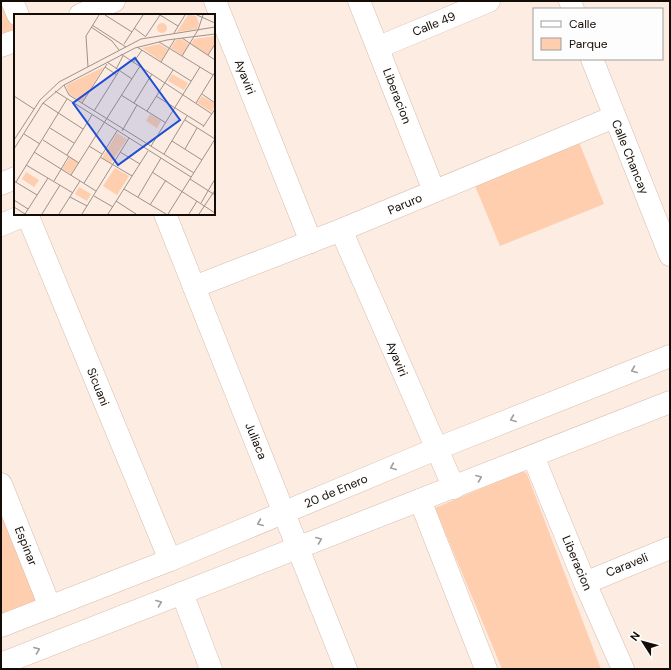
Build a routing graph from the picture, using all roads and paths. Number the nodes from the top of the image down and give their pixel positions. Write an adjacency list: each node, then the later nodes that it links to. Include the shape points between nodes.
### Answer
1 (12, 1): 6 (street)
2 (114, 1): 7 (street)
3 (215, 1): 19 (street, Ayaviri)
4 (359, 1): 10 (street, Liberacion)
5 (489, 1): 10 (street, Calle 49)
6 (18, 14)
7 (83, 14)
8 (14, 41): 9 (street)
9 (1, 46)
10 (378, 47): 13 (street, Liberacion)
11 (592, 60): 12 (street, Calle Chancay)
12 (614, 117): 13 (street, Paruro); 20 (street, Calle Chancay)
13 (434, 191): 18 (street, Paruro)
14 (25, 215): 17 (street)
15 (27, 215): 32 (street, Sicuani)
16 (165, 215): 21 (street, Juliaca)
17 (1, 225)
18 (341, 230): 19 (street, Paruro); 24 (street, Ayaviri)
19 (311, 242): 21 (street, Paruro)
20 (670, 255)
21 (194, 287): 29 (street, Juliaca)
22 (670, 356): 24 (street, 20 de Enero, one-way to 24)
23 (670, 402): 25 (street)
24 (436, 449): 27 (street, Ayaviri); 29 (street, 20 de Enero, one-way to 29)
25 (533, 456): 27 (street, one-way to 25); 33 (street, Liberacion)
26 (1, 484): 35 (street, Espinar)
27 (454, 488): 28 (street)
28 (420, 500): 30 (street, one-way to 28); 40 (street)
29 (284, 513): 30 (street, Juliaca); 32 (street, 20 de Enero, one-way to 32)
30 (299, 548): 34 (street); 39 (street, Juliaca)
31 (670, 548): 33 (street, Caraveli)
32 (170, 560): 35 (street, 20 de Enero)
33 (585, 583): 41 (street, Liberacion)
34 (182, 594): 37 (street, one-way to 34); 38 (street)
35 (50, 607): 36 (street, 20 de Enero)
36 (1, 626)
37 (1, 664)
38 (211, 669)
39 (346, 669)
40 (486, 669)
41 (623, 669)

